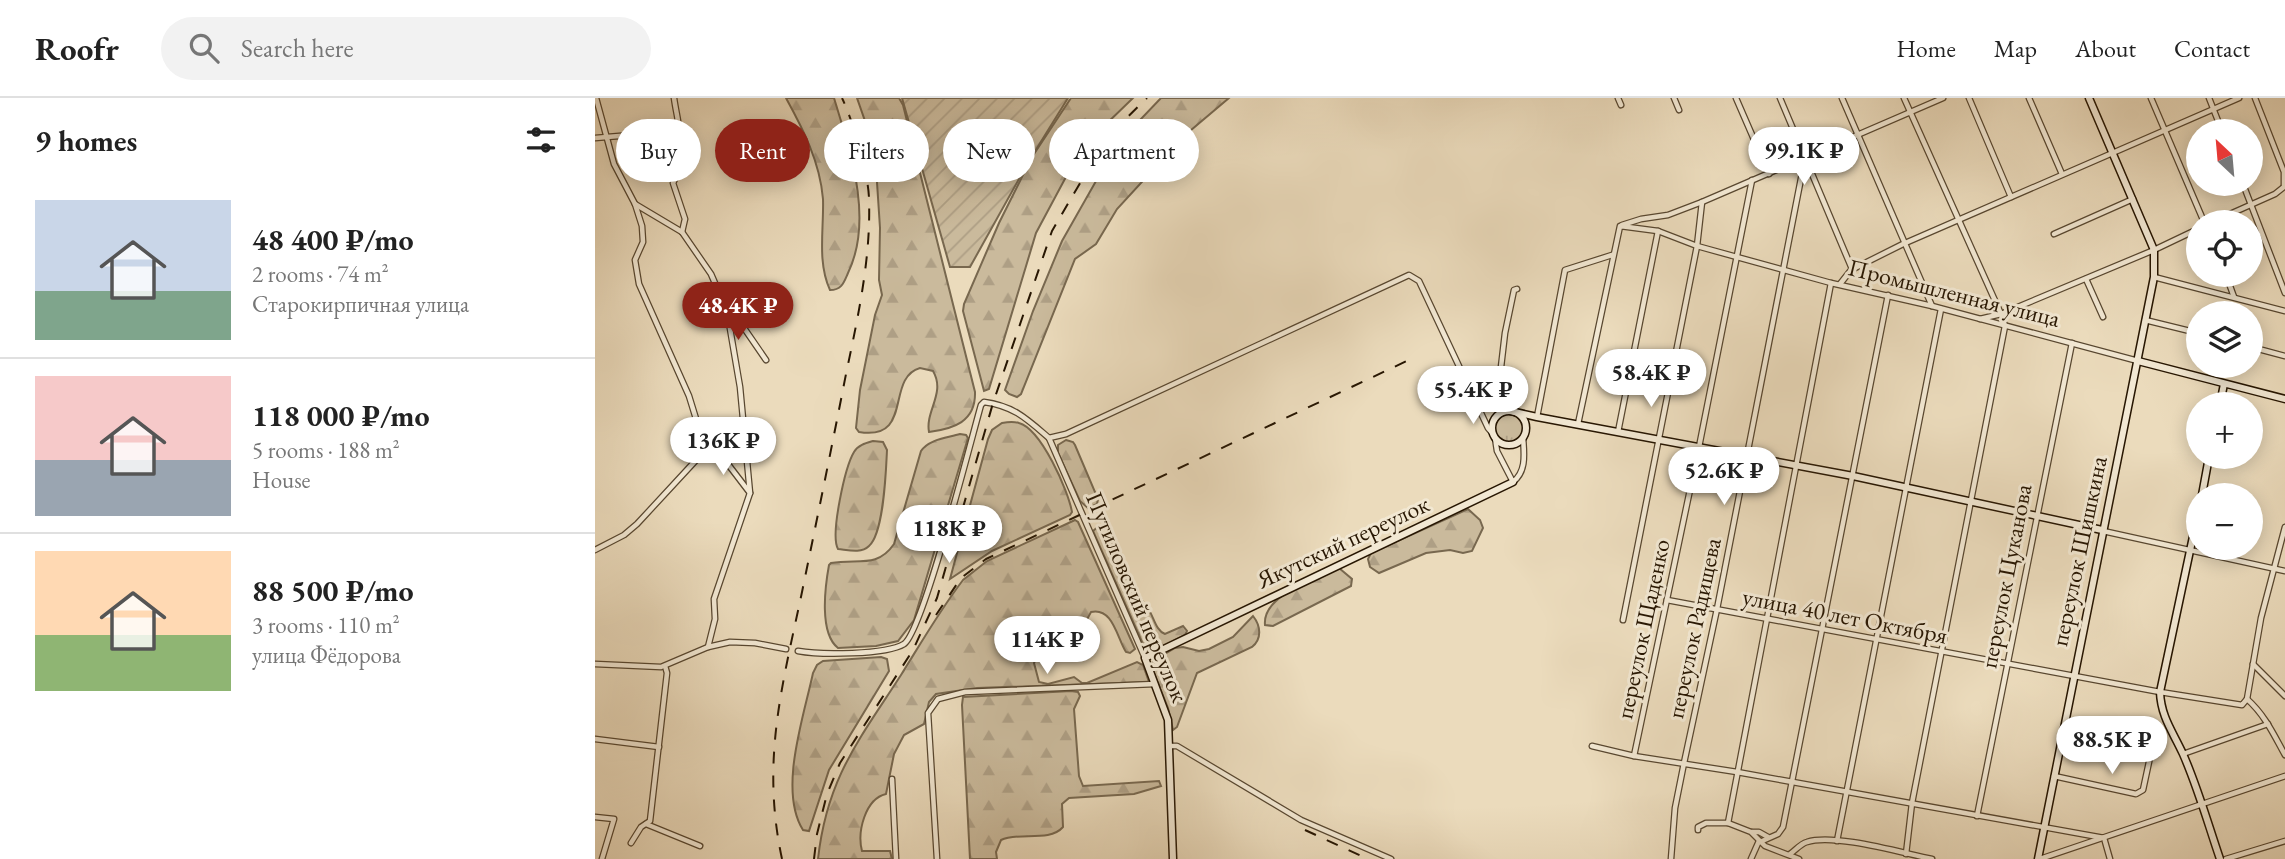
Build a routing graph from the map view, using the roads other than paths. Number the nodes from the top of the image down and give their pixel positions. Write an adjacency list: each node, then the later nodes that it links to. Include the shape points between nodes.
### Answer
1 (596, 98): 26 (street)
2 (674, 98): 21 (street)
3 (1618, 98): 17 (street)
4 (1674, 98): 19 (street)
5 (1736, 98): 30 (street)
6 (1780, 98): 29 (street)
7 (1842, 98): 24 (street)
8 (1905, 98): 20 (street)
9 (1943, 98): 20 (street)
10 (1969, 98): 36 (street)
11 (2029, 98): 31 (street)
12 (2089, 98): 28 (main road)
13 (2151, 98): 23 (street)
14 (2209, 98): 18 (street)
15 (2239, 98): 18 (street)
16 (2255, 98): 34 (street)
17 (1621, 105)
18 (2213, 109): 22 (street); 23 (street)
19 (1679, 110)
20 (1911, 112): 24 (street); 43 (street)
21 (677, 119)
22 (2217, 119)
23 (2165, 129): 28 (street); 41 (street)
24 (1857, 135): 29 (street); 49 (street)
25 (616, 136): 26 (street)
26 (607, 137): 27 (street); 39 (street, via 614,164)
27 (595, 138)
28 (2113, 151): 31 (street); 37 (main road)
29 (1805, 159): 30 (street); 54 (street, переулок Радищева); 55 (street)
30 (1769, 174): 32 (street)
31 (2062, 175): 36 (street)
32 (1752, 180): 38 (street); 53 (street, переулок Щаденко)
33 (674, 182): 46 (street, via 685,219)
34 (2285, 185): 40 (street)
35 (2248, 196): 40 (street)
36 (2011, 197): 43 (street)
37 (2133, 199): 47 (street); 51 (main road)
38 (1702, 202): 44 (street); 50 (street)
39 (635, 204): 46 (street); 95 (street, via 643,242 635,260 639,284 689,396)
40 (2252, 204): 42 (street); 62 (street)
41 (2199, 210)
42 (2239, 210)
43 (1959, 220): 49 (street); 69 (street)
44 (1618, 228): 45 (street, Промышленная улица); 52 (street)
45 (1658, 231): 50 (street, Промышленная улица); 89 (street)
46 (682, 232): 67 (street, via 711,274)
47 (2054, 234)
48 (2186, 235): 51 (street)
49 (1903, 244): 55 (street); 65 (street)
50 (1697, 246): 53 (street, Промышленная улица); 93 (street)
51 (2154, 250): 56 (main road, переулок Шишкина); 57 (street)
52 (1612, 255): 86 (street, via 1566,270); 87 (street)
53 (1737, 257): 54 (street, Промышленная улица); 94 (street, переулок Щаденко)
54 (1785, 269): 58 (street, Промышленная улица); 96 (street, переулок Радищева)
55 (1851, 269): 59 (street)
56 (2154, 276): 64 (street); 72 (main road, переулок Шишкина)
57 (2085, 279): 69 (street); 70 (street)
58 (1831, 283): 59 (street, Промышленная улица); 97 (street)
59 (1840, 284): 63 (street, Промышленная улица)
60 (2230, 287): 64 (street)
61 (1517, 289): 84 (street, via 1494,386)
62 (2285, 293)
63 (1888, 295): 65 (street, Промышленная улица); 98 (street)
64 (2235, 297): 68 (street)
65 (1932, 306): 66 (street, Промышленная улица)
66 (1941, 309): 71 (street, Промышленная улица); 100 (street)
67 (727, 311): 78 (street); 101 (street)
68 (2285, 311)
69 (2001, 314): 71 (street); 73 (street)
70 (2103, 317)
71 (1979, 319): 73 (street, Промышленная улица)
72 (2145, 320): 74 (street); 79 (main road, переулок Шишкина)
73 (2005, 327): 75 (street, Промышленная улица); 102 (street)
74 (2186, 330)
75 (2072, 343): 79 (street, Промышленная улица); 103 (street, переулок Цуканова)
76 (2263, 350): 77 (street)
77 (2285, 356)
78 (766, 360)
79 (2138, 361): 80 (main road, Промышленная улица); 105 (main road, переулок Шишкина)
80 (2224, 384): 81 (main road); 82 (main road, Промышленная улица)
81 (2222, 392)
82 (2285, 399)
83 (1476, 403): 84 (main road); 90 (street); 92 (street, via 1419,281 1405,275)
84 (1497, 408): 85 (main road)
85 (1511, 412): 86 (main road); 88 (main road, via 1522,417); 90 (main road, via 1496,418)
86 (1537, 417): 87 (main road); 88 (main road)
87 (1578, 424): 89 (main road)
88 (1526, 429): 91 (main road)
89 (1618, 432): 93 (main road)
90 (1494, 436): 91 (main road, via 1509,445); 99 (street)
91 (1523, 437): 99 (street, via 1524,460)
92 (1049, 438): 120 (street, via 1009,407 984,402 936,566 909,639 876,652); 122 (street, Путиловский переулок)
93 (1658, 439): 94 (main road); 115 (street)
94 (1699, 447): 96 (main road); 112 (street, переулок Щаденко)
95 (705, 448): 101 (street, via 724,458); 107 (street, via 637,524)
96 (1747, 456): 97 (main road); 113 (street, переулок Радищева)
97 (1797, 466): 98 (main road); 114 (street)
98 (1853, 476): 100 (main road); 116 (street)
99 (1513, 482): 122 (main road, Якутский переулок)
100 (1906, 487): 102 (main road); 117 (street)
101 (750, 493): 118 (street, via 714,599)
102 (1972, 501): 103 (main road); 121 (street)
103 (2037, 516): 105 (main road); 124 (street, переулок Цуканова)
104 (2285, 527): 110 (street)
105 (2102, 530): 106 (street); 127 (main road, переулок Шишкина)
106 (2186, 549)
107 (595, 550)
108 (2188, 560): 129 (main road)
109 (2234, 560): 110 (street)
110 (2274, 569): 111 (street); 125 (street)
111 (2285, 572)
112 (1667, 600): 113 (street, улица 40 лет Октября); 140 (street, переулок Щаденко)
113 (1717, 609): 114 (street, улица 40 лет Октября); 141 (street, переулок Радищева)
114 (1767, 619): 116 (street, улица 40 лет Октября); 142 (street)
115 (1623, 620)
116 (1823, 629): 117 (street, улица 40 лет Октября); 146 (street)
117 (1877, 639): 121 (street, улица 40 лет Октября); 147 (street)
118 (708, 648): 119 (street, via 739,641); 126 (street)
119 (786, 649)
120 (798, 651)
121 (1943, 652): 124 (street, улица 40 лет Октября); 148 (street)
122 (1145, 657): 128 (main road, Путиловский переулок)
123 (595, 664): 126 (street)
124 (2008, 664): 127 (street, улица 40 лет Октября); 150 (street, переулок Цуканова)
125 (2252, 664): 130 (street); 131 (street)
126 (665, 666): 137 (street)
127 (2073, 676): 129 (street, улица 40 лет Октября); 133 (main road, переулок Шишкина)
128 (1156, 684): 135 (main road, Путиловский переулок, via 1166,713); 169 (street, via 965,692 938,699 928,713)
129 (2160, 692): 131 (street, улица 40 лет Октября, via 2242,705); 138 (main road, via 2168,727)
130 (2285, 696)
131 (2248, 699): 132 (street)
132 (2268, 724): 138 (street); 139 (street)
133 (2063, 730): 143 (main road, переулок Шишкина); 143 (street, via 2152,748 2143,790 2136,794)
134 (595, 739): 137 (street)
135 (1169, 746): 170 (main road, Путиловский переулок); 171 (street, via 1177,746 1301,820)
136 (1592, 746): 140 (street)
137 (659, 747): 153 (street)
138 (2183, 754): 149 (main road)
139 (2285, 755)
140 (1633, 756): 141 (street)
141 (1684, 763): 142 (street); 172 (street, переулок Радищева)
142 (1737, 772): 146 (street); 152 (street)
143 (2054, 776): 154 (main road, переулок Шишкина)
144 (2285, 776): 149 (street)
145 (892, 779): 168 (street)
146 (1791, 781): 147 (street); 157 (street, via 1783,827)
147 (1847, 791): 148 (street); 160 (street)
148 (1912, 803): 150 (street); 165 (street)
149 (2202, 804): 158 (street); 178 (main road)
150 (1977, 816): 154 (street)
151 (595, 817): 167 (street, via 614,819)
152 (1728, 822): 155 (street, via 1706,823); 156 (street)
153 (646, 824): 162 (street); 163 (street)
154 (2044, 828): 158 (street); 176 (main road, переулок Шишкина)
155 (1698, 830)
156 (1752, 832): 157 (street); 159 (street)
157 (1768, 837): 159 (street)
158 (2104, 838): 166 (street); 177 (street)
159 (1759, 841): 164 (street); 173 (street)
160 (1837, 841): 164 (street, via 1805,842); 165 (street)
161 (2285, 841): 179 (street)
162 (631, 843)
163 (700, 846)
164 (1790, 854): 174 (street)
165 (1908, 856): 175 (street)
166 (2050, 858): 176 (street)
167 (603, 859)
168 (896, 859)
169 (937, 859)
170 (1173, 859)
171 (1391, 859)
172 (1671, 859)
173 (1751, 859)
174 (1799, 859)
175 (1932, 859)
176 (2039, 859)
177 (2110, 859)
178 (2220, 859)
179 (2226, 859)

